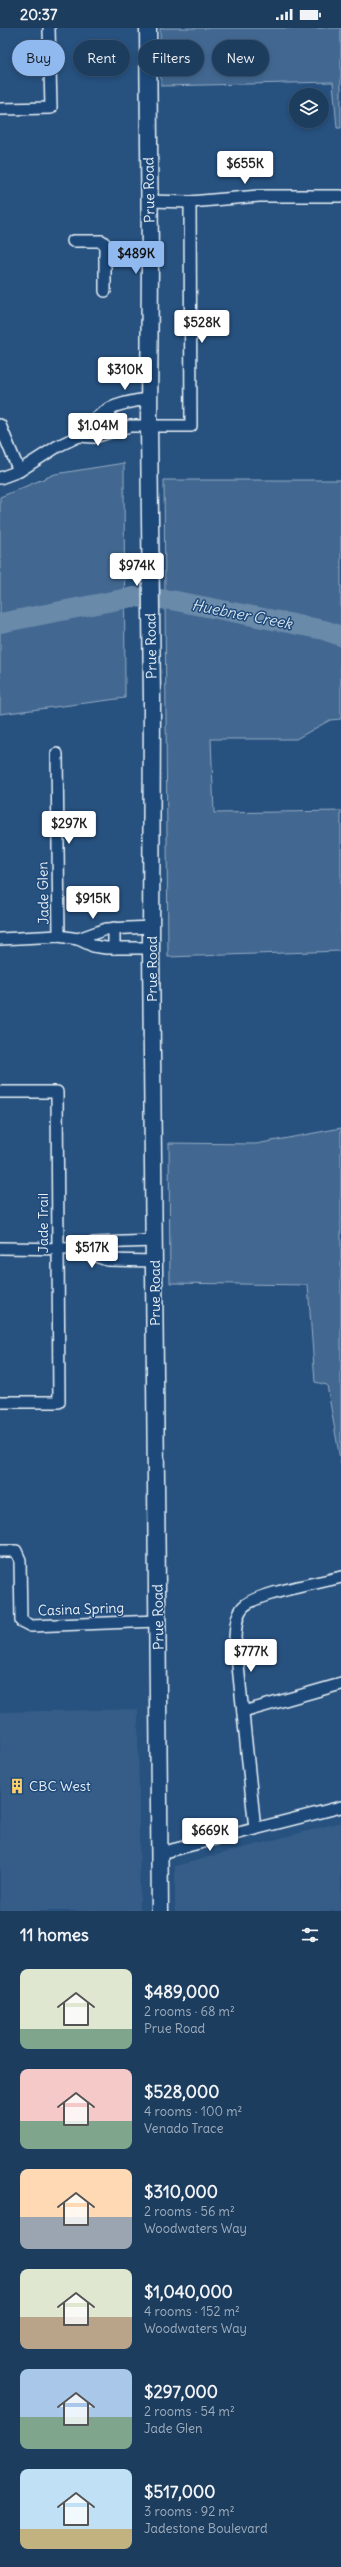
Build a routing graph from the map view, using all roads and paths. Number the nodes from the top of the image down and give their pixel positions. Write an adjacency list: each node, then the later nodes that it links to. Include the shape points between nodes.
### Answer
1 (49, 28): 3 (street, via 51,108)
2 (148, 28): 5 (main road, Prue Road)
3 (0, 109)
4 (341, 196): 6 (street, via 260,196)
5 (150, 201): 6 (street); 9 (main road, Prue Road)
6 (190, 202): 14 (street, via 190,426)
7 (73, 241): 8 (street, via 102,241 105,244)
8 (105, 257): 9 (street); 10 (street)
9 (150, 258): 11 (main road, Prue Road)
10 (105, 291)
11 (149, 399): 12 (street, via 130,401); 14 (main road, Prue Road)
12 (108, 409): 15 (street); 16 (street, via 101,412)
13 (0, 425): 17 (street)
14 (148, 426): 15 (street, via 130,426); 20 (main road, Prue Road)
15 (114, 430): 16 (street, via 94,437)
16 (79, 436): 17 (street)
17 (19, 471): 18 (street)
18 (0, 478)
19 (57, 754): 22 (street, Jade Glen)
20 (152, 927): 21 (street); 26 (main road, Prue Road)
21 (114, 928): 24 (street, via 94,932); 25 (street)
22 (59, 936): 23 (street); 24 (street)
23 (0, 939)
24 (78, 939): 25 (street, via 93,946)
25 (114, 948): 26 (street)
26 (151, 948): 29 (main road, Prue Road)
27 (0, 1092): 31 (street, Jade Trail, via 57,1092)
28 (116, 1241): 29 (street); 32 (street, via 94,1243); 33 (street)
29 (155, 1241): 34 (main road, Prue Road)
30 (0, 1248): 31 (street)
31 (58, 1249): 32 (street); 35 (street, Jade Trail, via 59,1402)
32 (76, 1249): 33 (street, via 95,1258)
33 (116, 1261): 34 (street)
34 (155, 1261): 38 (main road, Prue Road)
35 (0, 1402)
36 (0, 1551): 38 (street, Casina Spring, via 16,1552 20,1560 21,1621 31,1626)
37 (341, 1577): 40 (street, via 258,1598 244,1607 238,1615 236,1637)
38 (158, 1621): 43 (main road, Prue Road)
39 (341, 1684): 40 (street)
40 (243, 1712): 42 (street)
41 (341, 1807): 42 (street)
42 (255, 1829): 43 (street)
43 (160, 1853): 44 (main road, Prue Road)
44 (160, 1911)

